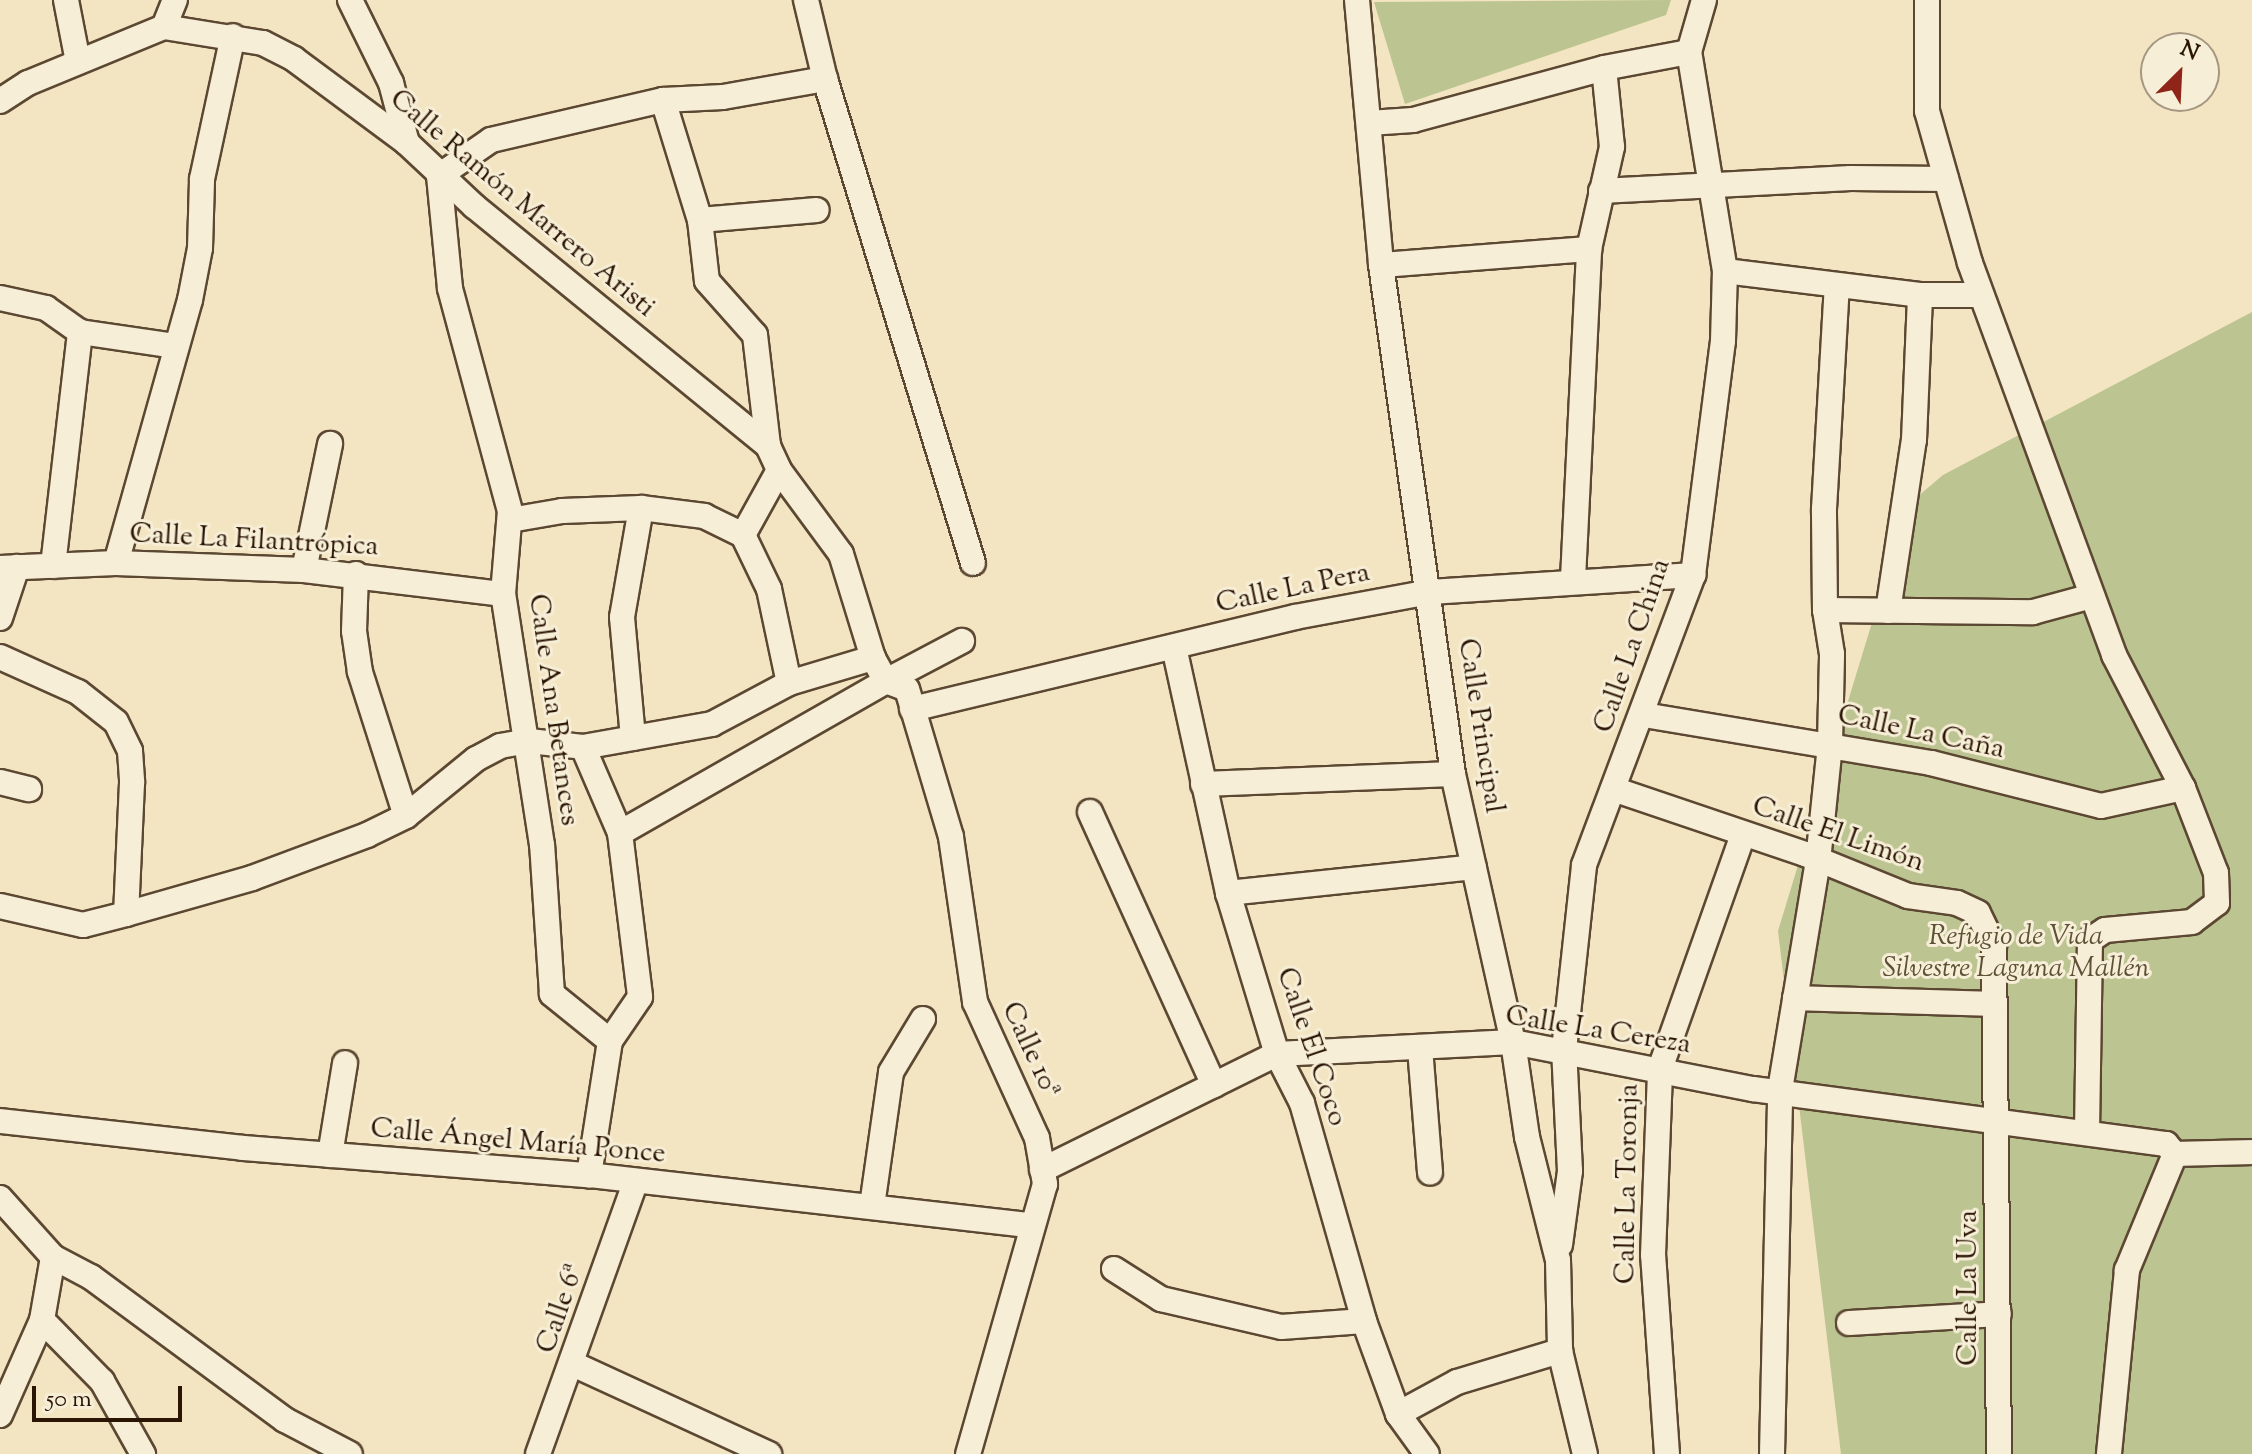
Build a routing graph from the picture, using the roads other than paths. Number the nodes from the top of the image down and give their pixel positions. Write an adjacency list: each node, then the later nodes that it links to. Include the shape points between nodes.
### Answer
1 (66, 0): 11 (street)
2 (175, 0): 8 (street)
3 (350, 0): 17 (street, via 391,83)
4 (806, 0): 13 (street)
5 (1357, 0): 16 (street, Calle Principal)
6 (1704, 0): 10 (street, Calle La China)
7 (1927, 0): 19 (street, via 1927,111)
8 (164, 27): 9 (street, Calle Ramón Marrero Aristi); 11 (street, Calle Ramón Marrero Aristi)
9 (233, 36): 17 (street, Calle Ramón Marrero Aristi, via 294,59); 32 (street, via 202,179 200,248)
10 (1689, 52): 12 (street); 20 (street, Calle La China)
11 (78, 62): 15 (street, Calle Ramón Marrero Aristi)
12 (1604, 68): 16 (street, via 1413,120); 21 (street, via 1613,121)
13 (825, 79): 14 (street, via 723,97); 40 (street)
14 (663, 100): 18 (street, via 491,140); 23 (street)
15 (0, 101)
16 (1369, 123): 25 (street, Calle Principal)
17 (407, 143): 18 (street, Calle Ramón Marrero Aristi)
18 (439, 176): 34 (street, Calle Ramón Marrero Aristi); 37 (street, Calle Ana Betances, via 450,288)
19 (1946, 179): 20 (street); 29 (street)
20 (1714, 184): 21 (street); 26 (street, Calle La China)
21 (1601, 191): 24 (street)
22 (817, 210): 23 (street)
23 (700, 220): 34 (street, via 707,281 755,335)
24 (1589, 249): 25 (street); 46 (street)
25 (1381, 265): 47 (street, Calle Principal)
26 (1725, 271): 27 (street); 45 (street, Calle La China, via 1723,341)
27 (1837, 286): 28 (street); 50 (street, via 1824,509)
28 (1920, 295): 29 (street); 51 (street, via 1914,440)
29 (1980, 295): 49 (street)
30 (0, 298): 31 (street, via 46,308)
31 (80, 332): 32 (street); 41 (street)
32 (176, 346): 39 (street)
33 (330, 444): 43 (street)
34 (768, 446): 35 (street, Calle Ramón Marrero Aristi)
35 (779, 470): 38 (street); 56 (street, Calle Ramón Marrero Aristi, via 841,554)
36 (641, 508): 37 (street, via 562,511); 38 (street, via 704,516); 61 (street, via 622,617)
37 (510, 520): 48 (street, Calle Ana Betances)
38 (743, 535): 58 (street, via 769,589)
39 (116, 563): 41 (street, Calle La Filantrópica); 43 (street, Calle La Filantrópica)
40 (973, 563)
41 (53, 566): 42 (street, Calle La Filantrópica)
42 (8, 568): 52 (street)
43 (304, 570): 44 (street, Calle La Filantrópica)
44 (356, 574): 48 (street, Calle La Filantrópica); 72 (street, via 354,631 360,672)
45 (1693, 575): 46 (street, Calle La Pera); 60 (street, Calle La China)
46 (1573, 579): 47 (street, Calle La Pera)
47 (1430, 592): 54 (street, Calle La Pera); 65 (street, Calle Principal)
48 (503, 594): 62 (street, Calle Ana Betances)
49 (2092, 596): 51 (street, via 2033,612); 68 (street, via 2114,655)
50 (1825, 610): 51 (street); 63 (street, via 1832,654)
51 (1888, 611)
52 (0, 618)
53 (962, 641): 57 (street)
54 (1174, 647): 59 (street, Calle La Pera); 67 (street, Calle El Coco)
55 (0, 657): 79 (street, via 78,692 116,722 130,751 132,783)
56 (873, 658): 57 (street, Calle Ramón Marrero Aristi); 58 (street)
57 (886, 681): 59 (street, Calle 10ª, via 907,689); 73 (street)
58 (789, 683): 61 (street, via 712,724)
59 (912, 709): 98 (street, Calle 10ª, via 951,837 975,1002 1037,1138)
60 (1644, 715): 63 (street, Calle La Caña); 70 (street, Calle La China)
61 (633, 738): 64 (street)
62 (529, 741): 64 (street); 72 (street, via 500,746 476,759); 83 (street, Calle Ana Betances, via 552,994)
63 (1830, 744): 68 (street, Calle La Caña, via 2101,806); 75 (street)
64 (583, 747): 73 (street)
65 (1453, 774): 67 (street); 76 (street, Calle Principal)
66 (0, 782): 69 (street)
67 (1203, 784): 77 (street, Calle El Coco)
68 (2183, 788): 94 (street, via 2216,873 2217,903 2192,922 2105,930 2090,940)
69 (29, 789)
70 (1613, 789): 74 (street, Calle El Limón); 86 (street, Calle La China, via 1584,865)
71 (1090, 812): 90 (street)
72 (406, 816): 79 (street, via 252,878)
73 (620, 833): 83 (street, via 640,997)
74 (1743, 834): 75 (street, Calle El Limón); 89 (street, Calle La Toronja)
75 (1818, 861): 80 (street); 81 (street, Calle El Limón, via 1908,896 1948,901 1978,913 1994,946)
76 (1474, 867): 77 (street); 84 (street, Calle Principal)
77 (1228, 893): 87 (street, Calle El Coco)
78 (0, 906): 79 (street, via 83,925)
79 (126, 914)
80 (1795, 998): 81 (street); 91 (street)
81 (1993, 1004): 93 (street, Calle El Limón)
82 (923, 1019): 103 (street, via 891,1072)
83 (610, 1041): 100 (street)
84 (1513, 1042): 85 (street, Calle La Cereza); 86 (street, Calle La Cereza); 106 (street, Calle Principal, via 1527,1137)
85 (1420, 1048): 87 (street, Calle La Cereza); 99 (street)
86 (1564, 1050): 89 (street, Calle La Cereza); 106 (street, Calle La China, via 1570,1171)
87 (1277, 1054): 90 (street, Calle La Cereza); 110 (street, Calle El Coco, via 1302,1103)
88 (345, 1063): 97 (street)
89 (1660, 1069): 91 (street, Calle La Cereza); 123 (street, Calle La Toronja, via 1653,1255)
90 (1214, 1085): 98 (street, Calle La Cereza)
91 (1780, 1090): 93 (street, Calle La Cereza); 124 (street)
92 (0, 1121): 97 (street, Calle Ángel María Ponce)
93 (1999, 1123): 94 (street, Calle La Cereza); 108 (street, Calle La Uva)
94 (2087, 1133): 95 (street, Calle La Cereza)
95 (2170, 1149): 96 (street, Calle La Cereza); 126 (street, via 2127,1270)
96 (2252, 1152)
97 (330, 1155): 100 (street, Calle Ángel María Ponce)
98 (1042, 1170): 104 (street, Calle 10ª, via 1045,1184)
99 (1430, 1173)
100 (589, 1175): 101 (street, Calle Ángel María Ponce)
101 (636, 1181): 103 (street, Calle Ángel María Ponce); 113 (street, Calle 6ª)
102 (0, 1198): 105 (street)
103 (872, 1206): 104 (street, Calle Ángel María Ponce)
104 (1031, 1225): 120 (street, Calle 10ª)
105 (53, 1257): 109 (street); 117 (street, via 91,1277 285,1420)
106 (1558, 1260): 112 (street, Calle Principal)
107 (1114, 1269): 110 (street, via 1161,1299 1281,1327)
108 (1999, 1314): 111 (street); 125 (street, Calle La Uva)
109 (42, 1320): 115 (street); 116 (street, via 102,1381)
110 (1364, 1321): 114 (street, Calle El Coco)
111 (1849, 1323)
112 (1560, 1351): 114 (street, via 1457,1382); 122 (street, Calle Principal)
113 (573, 1364): 118 (street, Calle 6ª); 119 (street)
114 (1398, 1414): 121 (street, Calle El Coco)
115 (0, 1415)
116 (143, 1454)
117 (350, 1454)
118 (538, 1454)
119 (769, 1454)
120 (968, 1454)
121 (1427, 1454)
122 (1585, 1454)
123 (1667, 1454)
124 (1772, 1454)
125 (1999, 1454)
126 (2109, 1454)

